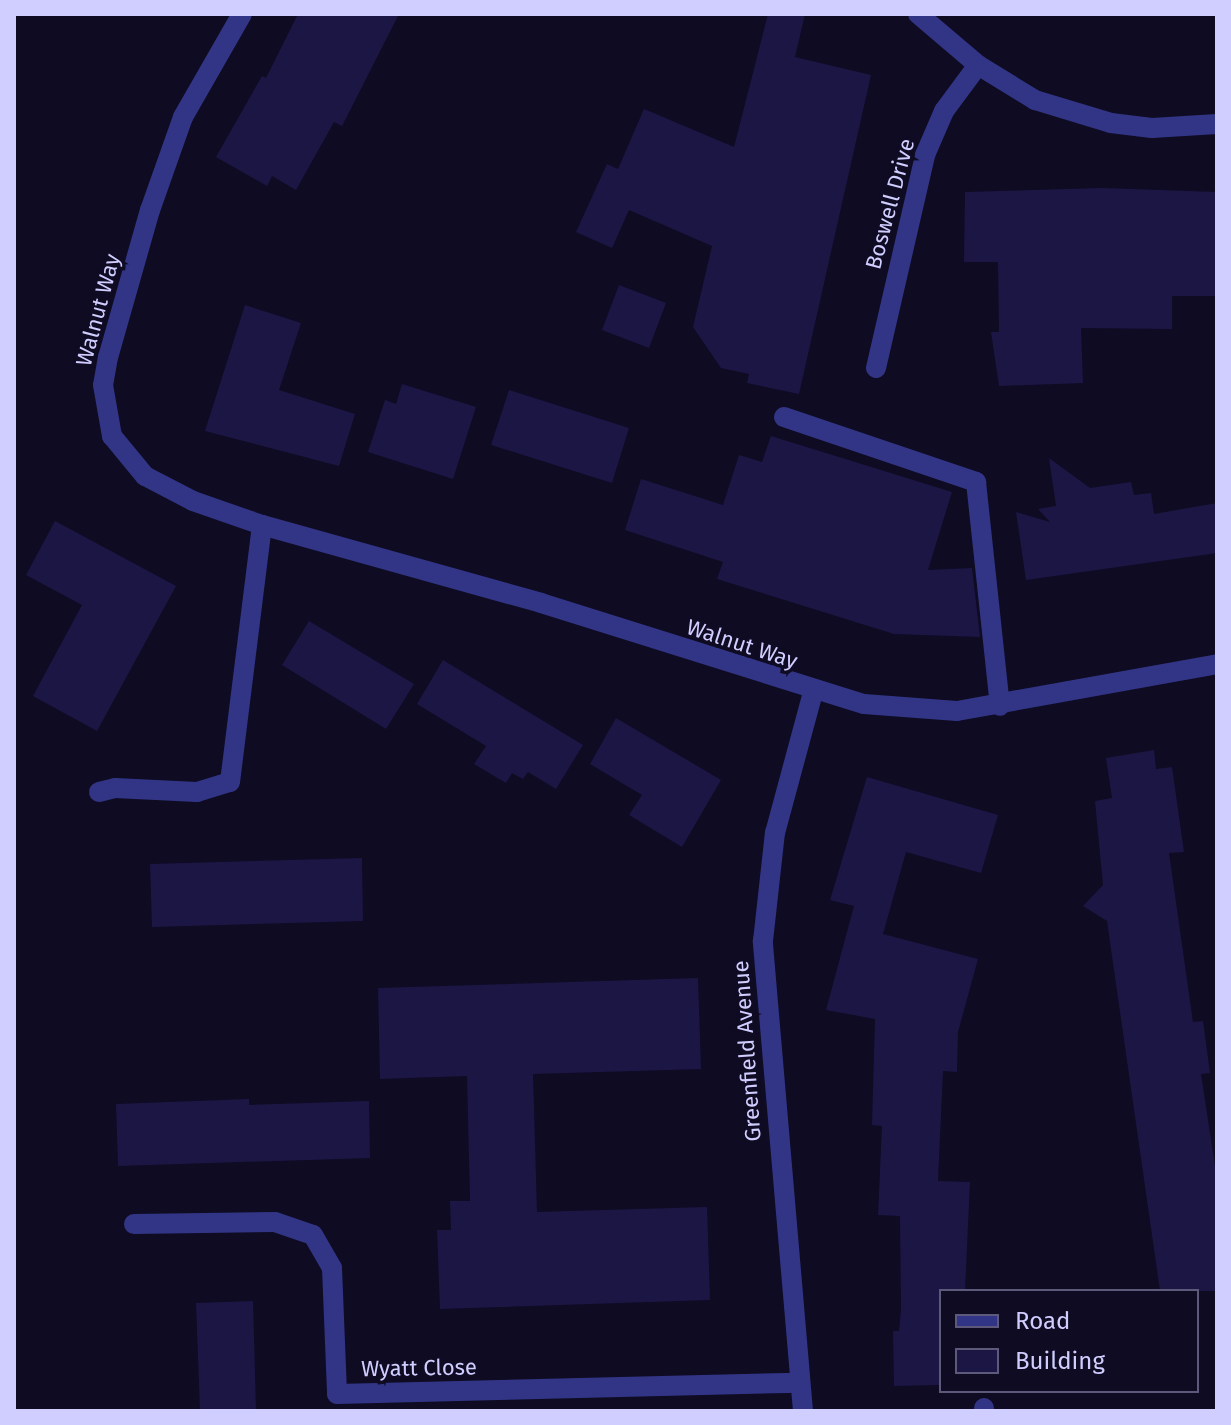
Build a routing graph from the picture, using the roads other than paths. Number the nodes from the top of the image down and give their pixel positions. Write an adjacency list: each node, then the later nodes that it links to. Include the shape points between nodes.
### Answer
1 (242, 14): 7 (street, Walnut Way, via 183,117 150,210 103,385 112,436 145,476 193,501)
2 (918, 14): 3 (street)
3 (978, 65): 4 (street, via 1035,100 1074,114 1152,128); 5 (street, Boswell Drive, via 944,111 925,155)
4 (1217, 124)
5 (876, 368)
6 (784, 417): 10 (street, via 976,482)
7 (262, 525): 9 (street, Walnut Way, via 541,603); 11 (street, via 230,782 197,792)
8 (1217, 664): 10 (street, Walnut Way)
9 (813, 692): 10 (street, Walnut Way, via 913,709); 13 (street, Greenfield Avenue, via 775,833 763,941)
10 (1000, 706)
11 (99, 792)
12 (134, 1224): 14 (street, Wyatt Close, via 275,1222 313,1235 332,1268)
13 (800, 1383): 14 (street, Wyatt Close); 15 (street, Greenfield Avenue)
14 (338, 1402)
15 (803, 1411)

